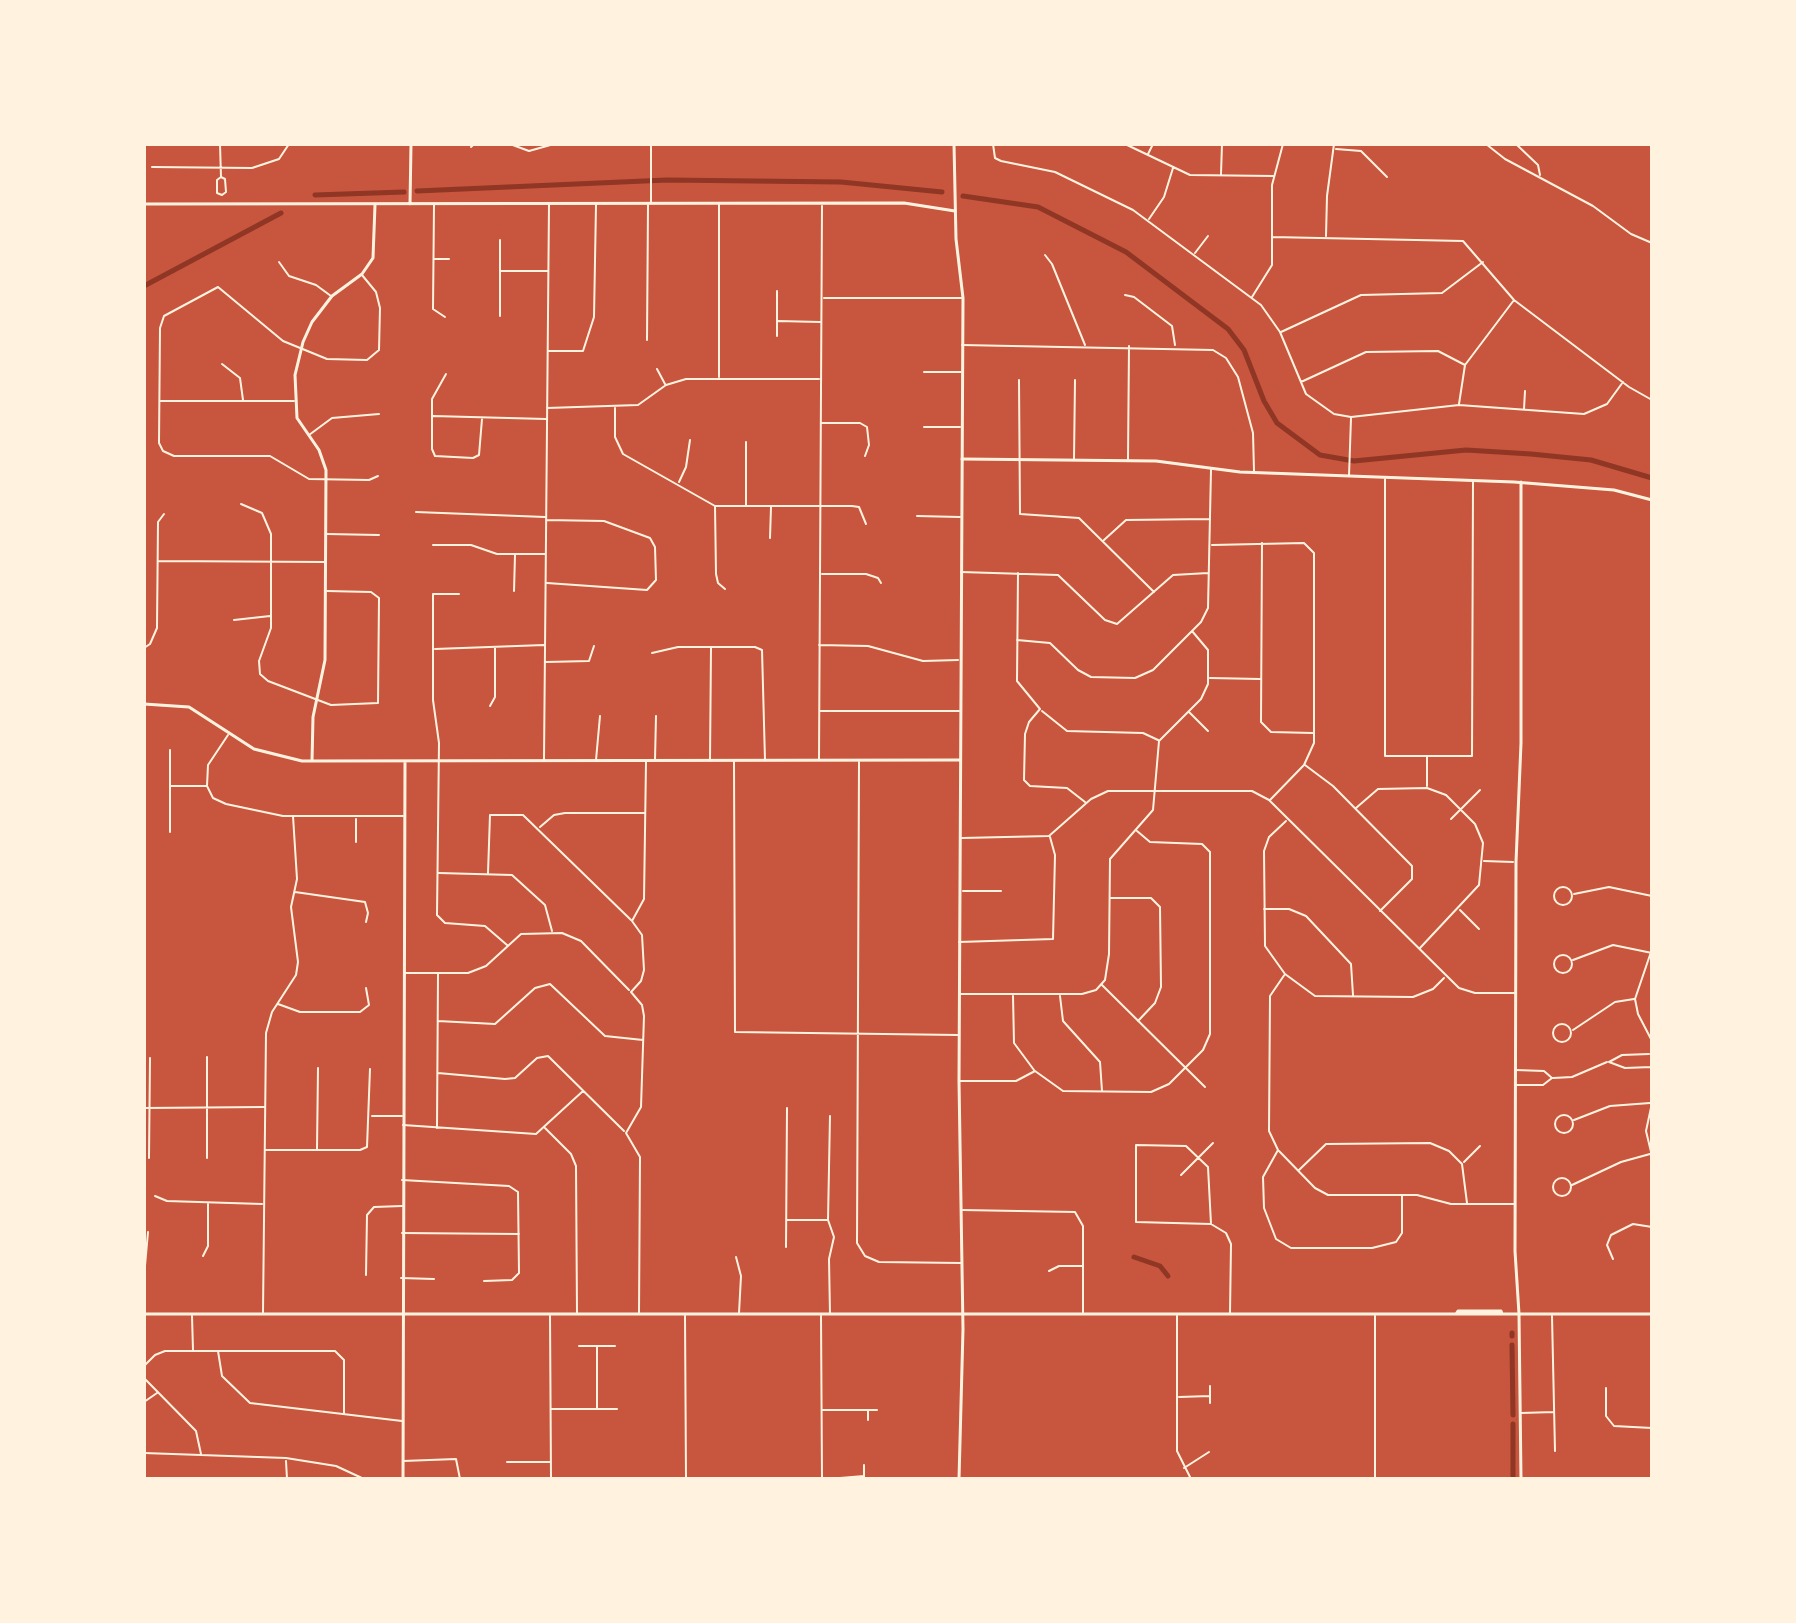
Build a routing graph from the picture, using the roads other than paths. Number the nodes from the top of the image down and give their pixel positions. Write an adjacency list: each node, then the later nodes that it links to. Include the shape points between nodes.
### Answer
1 (220, 144): 20 (street)
2 (289, 144): 20 (street, via 279,159 252,168)
3 (411, 144): 28 (street)
4 (510, 144): 5 (street, via 529,151)
5 (554, 144)
6 (651, 144): 32 (street)
7 (954, 144): 35 (street)
8 (993, 144): 36 (street, via 995,158 1055,172)
9 (1125, 144): 17 (street)
10 (1153, 144): 17 (street)
11 (1222, 144): 21 (street)
12 (1283, 144): 22 (street)
13 (1334, 144): 16 (street)
14 (1486, 144): 23 (street)
15 (1516, 144): 23 (street, via 1538,165)
16 (1335, 149): 24 (street, via 1361,151); 39 (street)
17 (1148, 155): 19 (street)
18 (152, 167): 20 (street)
19 (1173, 168): 21 (street, via 1190,175); 36 (street, via 1164,197)
20 (221, 169): 27 (street, via 217,193)
21 (1221, 176): 22 (street)
22 (1275, 176): 38 (street)
23 (1540, 176): 41 (street)
24 (1387, 177)
25 (719, 203): 32 (street); 33 (street); 77 (street)
26 (144, 204): 27 (street)
27 (222, 204): 34 (street)
28 (410, 204): 29 (street); 34 (street)
29 (434, 204): 30 (street); 44 (street)
30 (549, 204): 31 (street); 49 (street)
31 (596, 204): 32 (street); 70 (street, via 595,311 583,351)
32 (650, 204): 64 (street)
33 (822, 204): 35 (street, via 914,204); 54 (street)
34 (375, 205): 50 (street, via 374,254)
35 (956, 211): 55 (street)
36 (1148, 220): 42 (street)
37 (1208, 236): 42 (street)
38 (1272, 237): 39 (street); 56 (street, via 1269,274)
39 (1326, 237): 47 (street, via 1451,238 1463,241)
40 (500, 240): 48 (street)
41 (1652, 243)
42 (1194, 254): 56 (street)
43 (1045, 255): 66 (street)
44 (434, 259): 45 (street); 59 (street, via 433,309)
45 (449, 259)
46 (279, 262): 53 (street, via 289,276)
47 (1483, 262): 57 (street); 62 (street, via 1442,293 1361,295)
48 (500, 271): 49 (street); 58 (street)
49 (548, 271): 70 (street)
50 (362, 274): 53 (street); 69 (street, via 380,299 376,355 335,360)
51 (777, 291): 60 (street)
52 (1125, 295): 68 (street, via 1174,328)
53 (332, 296): 69 (street)
54 (822, 298): 55 (street); 61 (street)
55 (963, 298): 65 (street)
56 (1251, 298): 62 (street)
57 (1514, 300): 72 (street); 81 (street)
58 (500, 316)
59 (445, 317)
60 (777, 321): 61 (street); 63 (street)
61 (821, 322): 78 (street)
62 (1280, 332): 82 (street)
63 (777, 336)
64 (647, 340)
65 (962, 345): 66 (street); 75 (street)
66 (1086, 346): 67 (street)
67 (1129, 346): 68 (street); 108 (street)
68 (1175, 347): 110 (street, via 1213,350 1235,370 1253,433)
69 (300, 350): 86 (street, via 272,335 218,287 164,316); 88 (street)
70 (548, 351): 90 (street)
71 (222, 364): 87 (street, via 240,378)
72 (1465, 365): 82 (street, via 1438,351 1366,352); 89 (street)
73 (657, 369): 83 (street)
74 (924, 372): 75 (street)
75 (962, 372): 100 (street)
76 (446, 374): 94 (street, via 432,399)
77 (719, 379): 78 (street); 83 (street)
78 (820, 379): 98 (street)
79 (1019, 380): 106 (street)
80 (1075, 380): 107 (street)
81 (1623, 382): 85 (street); 92 (street, via 1597,411)
82 (1299, 383): 95 (street, via 1320,407)
83 (666, 385): 91 (street, via 638,405)
84 (1525, 391): 92 (street)
85 (1652, 400)
86 (159, 401): 87 (street); 114 (street, via 163,451 174,456 270,456 301,476)
87 (243, 401): 88 (street)
88 (294, 401): 101 (street)
89 (1459, 405): 92 (street); 95 (street)
90 (547, 408): 91 (street); 97 (street)
91 (615, 408): 117 (street, via 617,447)
92 (1524, 410)
93 (379, 414): 101 (street, via 332,418)
94 (432, 416): 96 (street); 96 (street, via 435,456 477,457)
95 (1351, 417): 112 (street)
96 (482, 419): 97 (street)
97 (547, 419): 128 (street)
98 (821, 423): 104 (street, via 867,427); 123 (street)
99 (924, 427): 100 (street)
100 (962, 427): 105 (street)
101 (308, 435): 114 (street, via 323,456)
102 (690, 440): 117 (street)
103 (746, 442): 121 (street)
104 (865, 456)
105 (961, 459): 106 (street); 127 (street)
106 (1019, 460): 107 (street); 134 (street, via 1020,514 1079,518)
107 (1074, 461): 108 (street)
108 (1128, 461): 109 (street)
109 (1211, 468): 110 (street); 129 (street)
110 (1254, 472): 112 (street)
111 (378, 476): 114 (street)
112 (1349, 477): 113 (street)
113 (1385, 478): 115 (street); 184 (street, via 1385,756)
114 (326, 479): 131 (street)
115 (1473, 480): 116 (street); 184 (street, via 1472,756)
116 (1521, 482): 118 (street, via 1614,490); 221 (street)
117 (678, 483): 120 (street)
118 (1652, 500)
119 (241, 504): 141 (street, via 256,508 266,519)
120 (715, 506): 121 (street); 149 (street, via 716,574)
121 (746, 506): 122 (street)
122 (771, 506): 123 (street); 133 (street)
123 (821, 506): 130 (street, via 859,507); 146 (street)
124 (416, 512): 128 (street)
125 (164, 514): 140 (street, via 158,522)
126 (917, 516): 127 (street)
127 (961, 517): 143 (street)
128 (546, 518): 139 (street); 147 (street, via 604,521 650,538 656,580 652,588)
129 (1211, 519): 134 (street, via 1126,520); 137 (street)
130 (866, 524)
131 (326, 534): 132 (street); 142 (street)
132 (379, 535)
133 (770, 538)
134 (1103, 540): 152 (street)
135 (1262, 543): 137 (street); 169 (street); 180 (street, via 1311,547)
136 (433, 545): 138 (street, via 471,545)
137 (1210, 545): 145 (street)
138 (515, 554): 139 (street); 151 (street)
139 (546, 554): 147 (street)
140 (158, 561): 141 (street); 163 (street, via 157,628)
141 (271, 562): 142 (street); 154 (street)
142 (326, 562): 150 (street)
143 (960, 572): 144 (street); 166 (street)
144 (1018, 573): 152 (street, via 1058,575 1113,624 1125,620); 157 (street)
145 (1209, 573): 152 (street, via 1177,573); 156 (street, via 1208,608)
146 (820, 574): 148 (street, via 866,574); 159 (street)
147 (546, 583): 158 (street)
148 (881, 583)
149 (725, 589)
150 (326, 591): 170 (street, via 324,671); 170 (street, via 378,595 381,695 378,703)
151 (514, 591)
152 (1154, 592)
153 (459, 594): 164 (street, via 433,594)
154 (271, 616): 155 (street); 170 (street, via 258,670 268,681)
155 (234, 620)
156 (1192, 631): 157 (street, via 1149,673 1135,678 1086,676 1050,643); 168 (street, via 1208,650)
157 (1017, 640): 173 (street, via 1017,681)
158 (545, 645): 160 (street); 167 (street)
159 (819, 645): 166 (street, via 868,646 923,661); 174 (street)
160 (495, 646): 164 (street); 172 (street, via 495,697)
161 (594, 646): 167 (street, via 589,661)
162 (711, 647): 165 (street); 195 (street); 197 (street, via 762,650)
163 (144, 648)
164 (433, 649): 190 (street)
165 (652, 653)
166 (960, 660): 175 (street)
167 (545, 662): 191 (street)
168 (1208, 678): 169 (street); 176 (street, via 1204,695)
169 (1261, 679): 180 (street, via 1261,722 1266,730)
170 (317, 701): 188 (street)
171 (144, 704): 181 (street, via 189,707)
172 (490, 706)
173 (1040, 709): 182 (street, via 1067,731 1143,733); 205 (street, via 1025,734 1025,782 1067,788)
174 (819, 711): 175 (street); 185 (street)
175 (959, 711): 187 (street)
176 (1188, 711): 179 (street); 182 (street)
177 (600, 716): 192 (street)
178 (656, 716): 194 (street)
179 (1208, 731)
180 (1314, 733): 198 (street)
181 (228, 734): 188 (street, via 267,755); 200 (street, via 208,765)
182 (1159, 741): 202 (street)
183 (170, 750): 199 (street)
184 (1427, 756): 201 (street)
185 (819, 760): 186 (street); 197 (street)
186 (859, 760): 187 (street); 259 (street)
187 (959, 760): 218 (street)
188 (312, 761): 189 (street)
189 (405, 761): 190 (street); 211 (street)
190 (439, 761): 191 (street); 222 (street)
191 (544, 761): 192 (street)
192 (596, 761): 193 (street)
193 (646, 761): 194 (street); 208 (street)
194 (655, 761): 195 (street)
195 (710, 761): 196 (street)
196 (734, 761): 197 (street); 259 (street, via 735,1032)
197 (765, 761)
198 (1304, 765): 204 (street); 206 (street)
199 (170, 786): 200 (street); 216 (street)
200 (207, 786): 209 (street, via 213,798 226,804)
201 (1427, 788): 206 (street, via 1378,789); 207 (street, via 1446,795)
202 (1156, 790): 204 (street, via 1245,790); 205 (street, via 1108,791); 215 (street, via 1153,810)
203 (1480, 790): 207 (street)
204 (1269, 800): 213 (street)
205 (1086, 803): 217 (street)
206 (1356, 808): 232 (street, via 1414,873)
207 (1460, 809): 212 (street); 220 (street, via 1475,824)
208 (646, 813): 214 (street, via 565,813); 233 (street, via 644,899)
209 (293, 816): 210 (street); 226 (street)
210 (356, 816): 211 (street); 219 (street)
211 (404, 816): 242 (street)
212 (1451, 819)
213 (1287, 820): 230 (street, via 1265,844); 232 (street)
214 (539, 827): 223 (street, via 523,815 490,815); 233 (street)
215 (1137, 831): 229 (street, via 1110,859); 269 (street, via 1150,842 1202,844 1210,852 1210,1034)
216 (170, 832)
217 (1049, 836): 218 (street); 237 (street, via 1055,855 1053,939)
218 (959, 838): 224 (street)
219 (356, 842)
220 (1483, 861): 221 (street); 231 (street, via 1479,885)
221 (1516, 862): 249 (street)
222 (438, 873): 223 (street); 238 (street, via 440,920 485,926)
223 (488, 873): 236 (street, via 519,879 549,911)
224 (959, 891): 225 (street); 237 (street)
225 (1001, 891)
226 (294, 892): 234 (street, via 365,902); 255 (street, via 298,969)
227 (1574, 894): 227 (street, via 1567,888 1552,897 1560,904); 228 (street, via 1609,887)
228 (1652, 896)
229 (1109, 898): 246 (street, via 1108,968); 257 (street, via 1151,898 1159,904 1161,987)
230 (1264, 909): 244 (street, via 1266,951); 253 (street, via 1289,909 1306,916 1351,964)
231 (1459, 909): 235 (street); 239 (street)
232 (1380, 911): 239 (street)
233 (632, 921): 248 (street, via 642,935 644,970)
234 (366, 922)
235 (1479, 929)
236 (552, 933): 238 (street, via 521,934); 248 (street, via 581,941)
237 (959, 942): 250 (street)
238 (507, 945): 243 (street, via 478,971)
239 (1418, 950): 245 (street)
240 (1652, 952): 241 (street, via 1613,945); 254 (street)
241 (1573, 960): 241 (street, via 1566,955 1554,960 1552,967 1561,972 1572,967)
242 (403, 973): 243 (street); 287 (street)
243 (438, 973): 256 (street)
244 (1285, 974): 253 (street, via 1315,996); 298 (street, via 1272,989 1270,1002 1269,1131)
245 (1445, 977): 249 (street, via 1475,993); 253 (street, via 1413,997)
246 (1102, 985): 252 (street, via 1087,993); 257 (street)
247 (366, 988): 255 (street, via 369,1005 360,1012 300,1012)
248 (631, 992): 261 (street, via 644,1011)
249 (1516, 993): 271 (street)
250 (959, 994): 251 (street); 260 (street)
251 (1013, 994): 252 (street); 272 (street, via 1014,1043)
252 (1060, 994): 279 (street, via 1063,1021 1100,1062)
253 (1353, 997)
254 (1635, 999): 258 (street, via 1615,1002); 262 (street, via 1651,1039)
255 (277, 1003): 281 (street, via 266,1033)
256 (438, 1021): 261 (street, via 495,1024 535,988 550,984 605,1036); 273 (street)
257 (1138, 1021): 269 (street)
258 (1573, 1030): 258 (street, via 1565,1024 1551,1036 1560,1041 1570,1038)
259 (858, 1034): 260 (street); 327 (street, via 856,1236 865,1256 886,1263)
260 (959, 1035): 275 (street)
261 (644, 1040): 293 (street, via 641,1107)
262 (1651, 1054): 265 (street); 266 (street, via 1622,1055)
263 (207, 1057): 284 (street)
264 (150, 1058): 283 (street)
265 (1651, 1061): 267 (street)
266 (1609, 1062): 267 (street, via 1625,1068); 274 (street, via 1572,1077)
267 (1651, 1067): 280 (street)
268 (318, 1068): 297 (street)
269 (1185, 1068): 277 (street); 279 (street, via 1160,1090)
270 (370, 1069): 286 (street)
271 (1516, 1070): 274 (street, via 1544,1071); 276 (street)
272 (1035, 1071): 275 (street, via 1016,1081); 279 (street, via 1058,1090)
273 (438, 1073): 278 (street, via 515,1078 545,1055); 291 (street)
274 (1552, 1078): 276 (street, via 1543,1085)
275 (959, 1081): 315 (street)
276 (1516, 1085): 313 (street)
277 (1205, 1087)
278 (584, 1090): 292 (street); 293 (street)
279 (1102, 1092)
280 (1652, 1103): 289 (street, via 1610,1106); 299 (street, via 1646,1131)
281 (265, 1107): 284 (street); 296 (street)
282 (144, 1108): 283 (street)
283 (150, 1108): 284 (street); 301 (street)
284 (207, 1108): 302 (street)
285 (787, 1108): 316 (street)
286 (370, 1116): 287 (street); 297 (street, via 367,1147)
287 (402, 1116): 290 (street)
288 (830, 1116): 317 (street)
289 (1574, 1120): 289 (street, via 1566,1115 1553,1127 1562,1132)
290 (403, 1125): 291 (street); 306 (street)
291 (437, 1128): 292 (street, via 525,1135)
292 (545, 1128): 339 (street, via 576,1166)
293 (626, 1133): 340 (street, via 640,1157)
294 (1213, 1143): 300 (street)
295 (1480, 1146): 303 (street)
296 (264, 1150): 297 (street); 311 (street)
297 (317, 1150)
298 (1278, 1150): 304 (street); 308 (street, via 1265,1168 1263,1201 1281,1244 1291,1248 1372,1248 1396,1242 1402,1233)
299 (1651, 1155): 307 (street, via 1621,1162)
300 (1200, 1156): 305 (street); 318 (street, via 1212,1179); 318 (street, via 1174,1143 1136,1145 1136,1222)
301 (149, 1158)
302 (207, 1158)
303 (1462, 1164): 304 (street, via 1430,1143 1332,1143); 312 (street)
304 (1298, 1171): 308 (street, via 1328,1195)
305 (1181, 1175)
306 (402, 1180): 314 (street); 322 (street, via 515,1188 521,1196)
307 (1572, 1185): 307 (street, via 1566,1179 1551,1188 1559,1195)
308 (1402, 1195): 312 (street)
309 (155, 1196): 310 (street)
310 (208, 1203): 311 (street); 324 (street, via 208,1246)
311 (264, 1204): 337 (street)
312 (1467, 1204): 313 (street)
313 (1515, 1204): 343 (street)
314 (402, 1206): 321 (street); 330 (street, via 374,1207 367,1215)
315 (961, 1210): 327 (street); 328 (street, via 1068,1210 1083,1226)
316 (786, 1220): 317 (street); 323 (street)
317 (828, 1220): 350 (street, via 834,1237)
318 (1211, 1224): 342 (street, via 1226,1233 1231,1244)
319 (1652, 1227): 326 (street, via 1633,1224 1611,1235 1607,1245)
320 (148, 1232): 331 (street)
321 (402, 1233): 322 (street); 332 (street)
322 (521, 1234): 334 (street, via 516,1277)
323 (786, 1247)
324 (203, 1256)
325 (736, 1257): 348 (street, via 741,1276)
326 (1613, 1259)
327 (963, 1263): 353 (street)
328 (1083, 1266): 329 (street); 351 (street)
329 (1049, 1271)
330 (366, 1275)
331 (144, 1277)
332 (401, 1278): 333 (street); 346 (street)
333 (434, 1279)
334 (484, 1281)
335 (144, 1314): 336 (street)
336 (192, 1314): 337 (street); 357 (street)
337 (263, 1314): 346 (street)
338 (550, 1314): 339 (street); 346 (street); 368 (street)
339 (577, 1314): 340 (street)
340 (639, 1314): 347 (street)
341 (1177, 1314): 342 (street); 351 (street); 365 (street)
342 (1230, 1314): 352 (street)
343 (1519, 1314): 344 (street); 352 (street); 375 (street)
344 (1552, 1314): 345 (street); 374 (street)
345 (1652, 1314)
346 (401, 1315): 378 (street)
347 (685, 1315): 348 (street); 396 (street)
348 (739, 1315): 349 (street)
349 (821, 1315): 350 (street); 371 (street)
350 (830, 1315): 353 (street)
351 (1083, 1315): 353 (street)
352 (1375, 1315): 401 (street)
353 (963, 1316): 399 (street)
354 (579, 1346): 355 (street)
355 (597, 1346): 356 (street); 369 (street)
356 (615, 1346)
357 (193, 1351): 358 (street); 359 (street, via 159,1352)
358 (218, 1351): 376 (street, via 222,1376 250,1403); 376 (street, via 339,1352 344,1360)
359 (144, 1366)
360 (144, 1378): 363 (street)
361 (1210, 1386): 364 (street)
362 (1606, 1388): 379 (street, via 1609,1422)
363 (158, 1392): 366 (street); 383 (street, via 196,1431)
364 (1210, 1396): 365 (street); 367 (street)
365 (1177, 1397): 389 (street, via 1177,1451)
366 (144, 1402)
367 (1210, 1403)
368 (551, 1409): 369 (street); 387 (street)
369 (597, 1409): 370 (street)
370 (617, 1409)
371 (822, 1410): 372 (street); 397 (street)
372 (868, 1410): 373 (street); 377 (street)
373 (877, 1410)
374 (1555, 1412): 375 (street); 380 (street)
375 (1521, 1413): 402 (street)
376 (344, 1414): 378 (street)
377 (868, 1420)
378 (403, 1421): 385 (street)
379 (1652, 1428)
380 (1555, 1451)
381 (1209, 1452): 389 (street)
382 (144, 1453): 383 (street)
383 (201, 1455): 384 (street)
384 (286, 1458): 391 (street); 392 (street, via 336,1466)
385 (403, 1461): 393 (street); 394 (street, via 458,1460)
386 (507, 1462): 387 (street)
387 (551, 1462): 395 (street)
388 (864, 1465): 390 (street)
389 (1183, 1468): 400 (street)
390 (864, 1478): 398 (street)
391 (287, 1479)
392 (364, 1479)
393 (403, 1479)
394 (460, 1479)
395 (551, 1479)
396 (686, 1479)
397 (822, 1479)
398 (828, 1479)
399 (959, 1479)
400 (1191, 1479)
401 (1375, 1479)
402 (1521, 1479)

